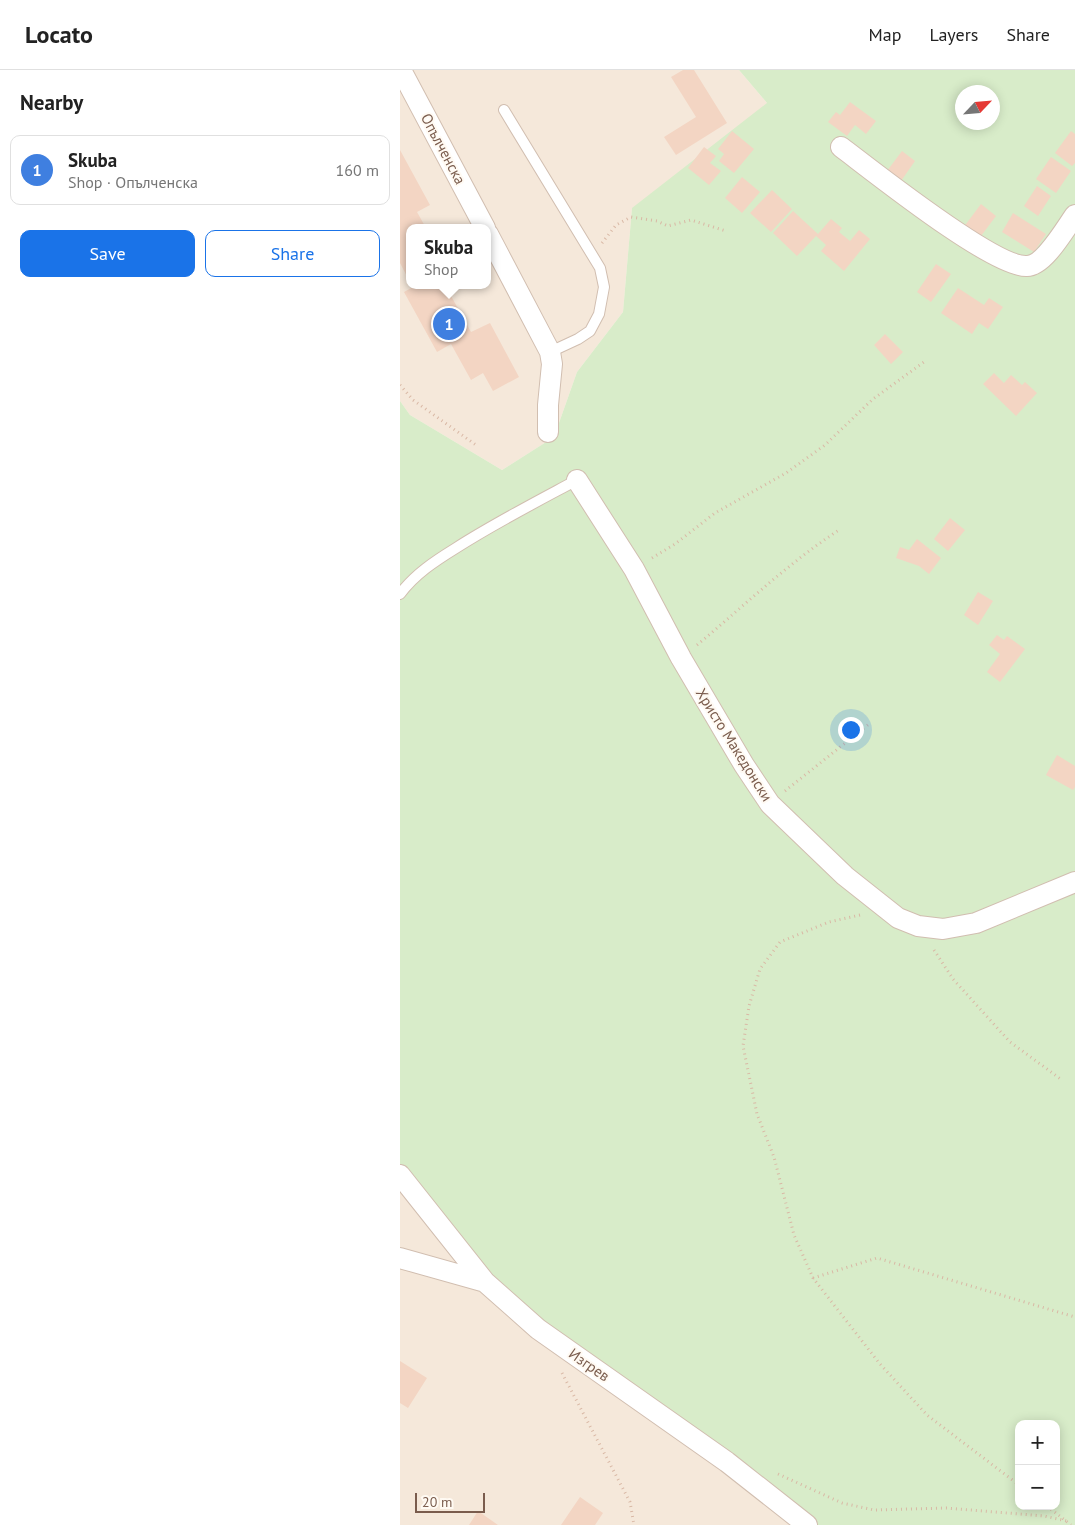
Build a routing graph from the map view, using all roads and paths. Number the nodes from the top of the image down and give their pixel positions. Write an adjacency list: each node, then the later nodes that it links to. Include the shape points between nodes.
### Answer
1 (401, 70): 5 (street, Опълченска)
2 (504, 110): 8 (lane)
3 (841, 147): 4 (street, via 947,225 1006,262 1027,266 1042,260)
4 (1075, 215)
5 (482, 224)
6 (726, 231): 8 (path, via 691,220 668,226 657,220 631,217 616,225 601,244)
7 (491, 240): 9 (street)
8 (600, 268): 9 (lane, via 604,287 599,314 590,331)
9 (550, 352): 12 (street)
10 (924, 362): 16 (path, via 873,399 825,445 786,473 715,513 675,544)
11 (400, 384): 13 (path, via 413,400)
12 (548, 432)
13 (476, 445)
14 (577, 480): 16 (street, Христо Македонски); 17 (lane, via 491,526 430,565)
15 (839, 530): 18 (path, via 771,580)
16 (634, 569): 18 (street, Христо Македонски)
17 (400, 594)
18 (681, 658): 20 (street, Христо Македонски)
19 (868, 724): 20 (path)
20 (770, 804): 22 (street, Христо Македонски, via 844,876)
21 (1075, 882): 23 (street, Христо Македонски, via 976,923 943,929)
22 (885, 909): 23 (street, Христо Македонски); 27 (path, via 829,922 780,942 760,969 749,1006 742,1046 757,1114 774,1157 794,1235)
23 (918, 926): 24 (path, via 953,979 1010,1042)
24 (1062, 1080)
25 (400, 1175): 28 (street, Изгрев)
26 (400, 1258): 28 (street)
27 (813, 1278): 29 (path, via 878,1258); 32 (path, via 880,1364 927,1415)
28 (485, 1282): 36 (street, Изгрев, via 538,1328 727,1462)
29 (1075, 1317)
30 (560, 1370): 35 (path, via 630,1502)
31 (773, 1473): 34 (path, via 842,1503 874,1510 946,1508 1044,1516)
32 (1015, 1481)
33 (1053, 1510): 34 (path)
34 (1066, 1521): 37 (path)
35 (634, 1525)
36 (807, 1525)
37 (1071, 1525)

